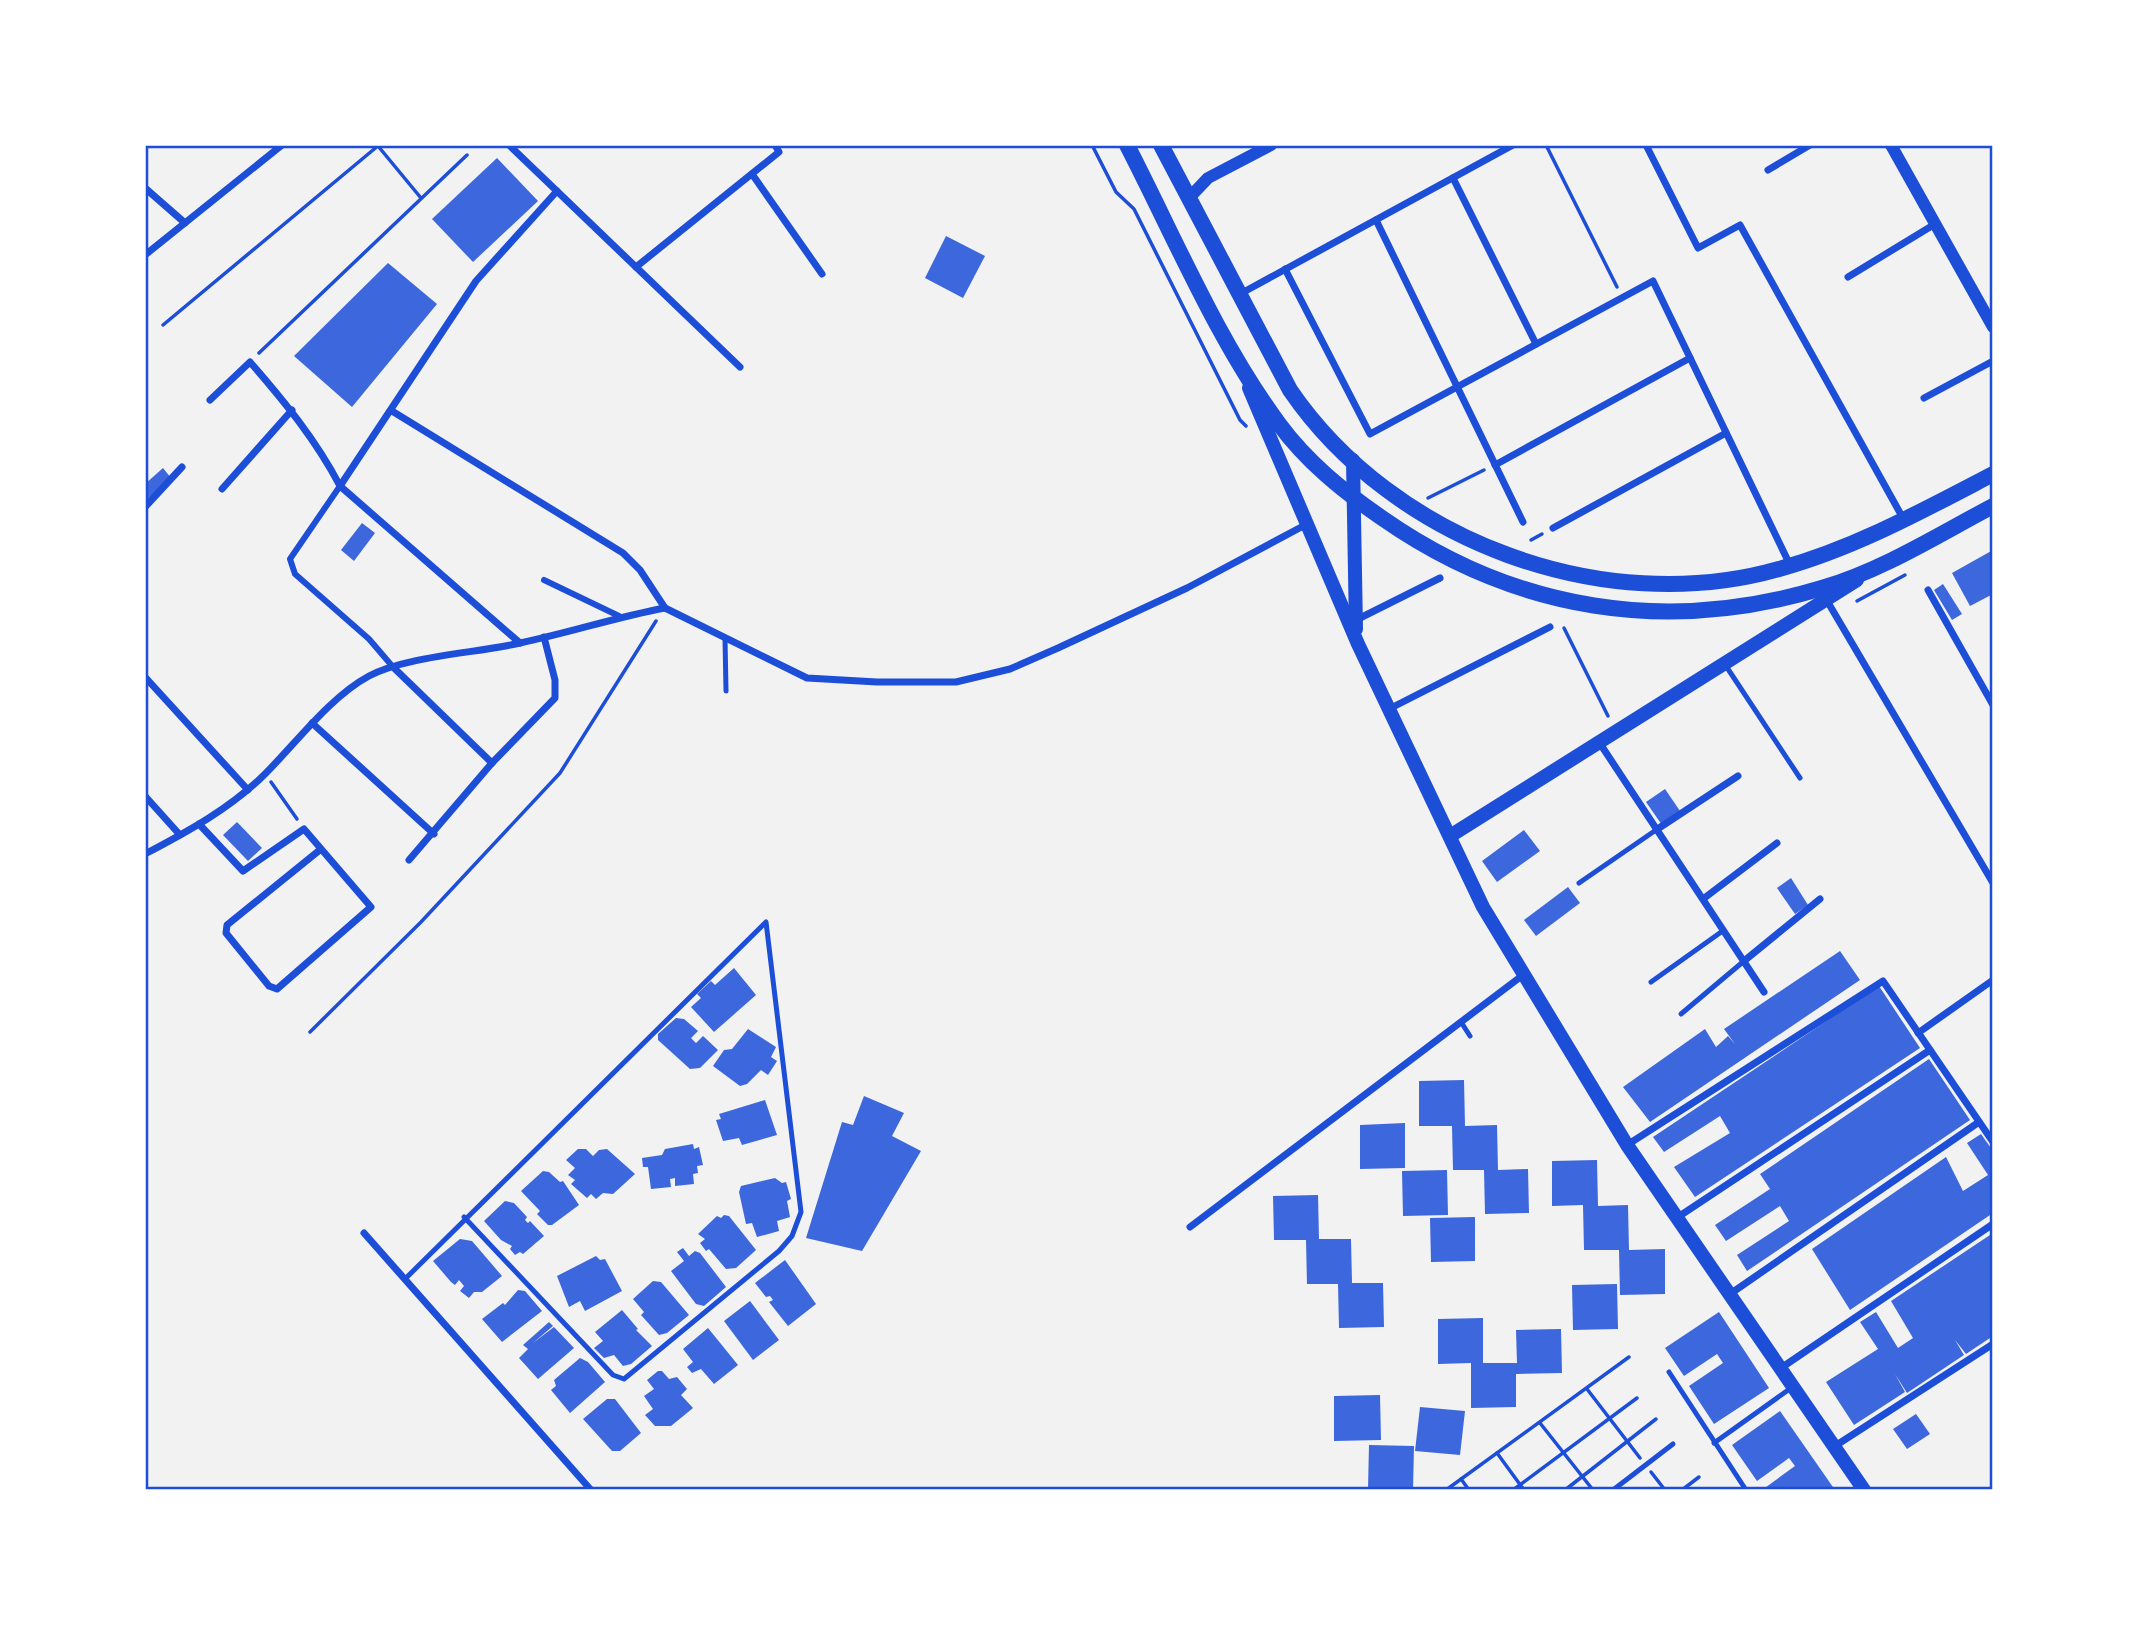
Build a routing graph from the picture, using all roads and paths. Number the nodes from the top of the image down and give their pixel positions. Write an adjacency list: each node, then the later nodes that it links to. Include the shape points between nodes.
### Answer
1 (282, 145): 22 (street)
2 (1127, 145): 35 (main road)
3 (1161, 145): 20 (main road)
4 (1271, 145): 20 (street, via 1208,178)
5 (1513, 145): 16 (street)
6 (1546, 145): 30 (path)
7 (1646, 145): 55 (street, via 1698,248 1740,225)
8 (1810, 145): 14 (street)
9 (1891, 145): 23 (street)
10 (379, 146): 19 (path); 31 (path)
11 (515, 147): 18 (street)
12 (777, 149): 15 (street)
13 (467, 155): 19 (path)
14 (1768, 170)
15 (752, 174): 25 (street); 27 (street)
16 (1452, 178): 21 (street); 33 (street)
17 (145, 188): 22 (street)
18 (557, 191): 25 (street); 43 (street, via 476,281)
19 (421, 198): 37 (path)
20 (1188, 199): 29 (main road)
21 (1376, 220): 26 (street); 39 (street)
22 (185, 223): 24 (street)
23 (1935, 224): 28 (street); 32 (street)
24 (145, 255)
25 (636, 267): 38 (street)
26 (1285, 269): 29 (street); 39 (street, via 1370,434)
27 (822, 274)
28 (1848, 278)
29 (1240, 294): 45 (main road, via 1290,390)
30 (1622, 298): 33 (street); 34 (street, via 1653,281)
31 (163, 325)
32 (1993, 327)
33 (1536, 344): 39 (street)
34 (1690, 358): 44 (street); 46 (street)
35 (1238, 361): 51 (main road, via 1295,443); 57 (main road)
36 (1993, 361): 40 (street)
37 (250, 362): 41 (street); 42 (street)
38 (740, 367)
39 (1457, 387): 46 (street)
40 (1924, 398)
41 (210, 400)
42 (292, 410): 49 (street); 50 (street)
43 (392, 411): 49 (street); 67 (street, via 623,553)
44 (1726, 433): 58 (street); 60 (street)
45 (1353, 460): 51 (main road); 60 (main road, via 1439,522 1562,573 1623,582 1698,583)
46 (1495, 465): 52 (path); 56 (street)
47 (183, 467): 54 (street)
48 (1993, 474): 55 (main road)
49 (340, 486): 75 (street); 78 (street, via 290,559 295,574 369,639)
50 (222, 489)
51 (1352, 498): 62 (main road, via 1410,538 1468,569 1543,595 1624,611 1718,610 1757,604); 70 (main road)
52 (1425, 499)
53 (1993, 506): 62 (main road)
54 (145, 507)
55 (1905, 520): 60 (main road)
56 (1523, 522): 59 (path)
57 (1307, 524): 74 (street, via 1187,588 1058,648 1010,668 956,682 807,678); 76 (main road)
58 (1553, 528)
59 (1536, 549)
60 (1790, 566)
61 (1916, 569): 68 (path)
62 (1873, 570): 66 (main road)
63 (1440, 578): 70 (street)
64 (544, 580): 69 (street)
65 (1928, 590): 81 (street)
66 (1826, 599): 68 (street); 77 (main road)
67 (665, 608): 69 (street); 74 (street); 114 (path, via 560,773)
68 (1835, 614): 103 (street)
69 (619, 616): 73 (street)
70 (1355, 620): 76 (main road)
71 (1561, 622): 83 (path)
72 (1550, 627): 82 (street)
73 (544, 637): 75 (street); 86 (street, via 555,698)
74 (725, 638): 80 (lane)
75 (520, 643): 78 (street)
76 (1358, 644): 82 (main road)
77 (1725, 663): 85 (main road); 89 (lane)
78 (393, 667): 84 (street, via 369,676); 86 (street)
79 (145, 677): 90 (street)
80 (726, 691)
81 (1993, 705)
82 (1389, 709): 97 (main road)
83 (1608, 716)
84 (312, 723): 87 (street); 95 (street)
85 (1599, 742): 94 (street); 97 (main road)
86 (492, 763): 95 (street)
87 (265, 774): 90 (street); 93 (path)
88 (1738, 776): 94 (street)
89 (1800, 778)
90 (248, 790): 92 (street)
91 (145, 796): 96 (street)
92 (200, 824): 93 (street, via 243,871); 96 (street)
93 (304, 829): 99 (street)
94 (1656, 830): 102 (lane); 105 (street)
95 (434, 834): 101 (street)
96 (180, 835): 100 (street)
97 (1450, 836): 108 (main road, via 1483,907)
98 (1777, 844): 105 (street)
99 (321, 849): 99 (street, via 370,907 277,989 269,986 226,933 227,925)
100 (145, 854)
101 (409, 860)
102 (1579, 883)
103 (1992, 884)
104 (1820, 898): 107 (street)
105 (1703, 899): 106 (street)
106 (1724, 930): 107 (street); 110 (lane)
107 (1744, 961): 111 (street); 112 (lane)
108 (1523, 975): 113 (street); 120 (main road)
109 (1993, 981): 115 (street)
110 (1651, 982)
111 (1764, 992)
112 (1681, 1014)
113 (1461, 1022): 116 (lane); 124 (street)
114 (310, 1032)
115 (1918, 1033): 117 (street); 120 (street, via 1883,981)
116 (1470, 1036)
117 (1930, 1050): 118 (street); 122 (street)
118 (1979, 1122): 119 (street); 127 (street)
119 (1993, 1142)
120 (1627, 1145): 122 (main road)
121 (464, 1217): 121 (lane, via 613,1375 624,1379 779,1251 792,1236 801,1212 766,922); 126 (lane)
122 (1678, 1217): 127 (main road)
123 (1993, 1224): 130 (street)
124 (1190, 1227)
125 (364, 1233): 126 (street)
126 (405, 1279): 149 (street)
127 (1730, 1294): 130 (main road)
128 (1993, 1343): 141 (street)
129 (1629, 1357): 133 (path)
130 (1781, 1368): 132 (main road)
131 (1669, 1372): 139 (lane)
132 (1794, 1386): 139 (lane); 141 (main road)
133 (1587, 1388): 135 (path); 137 (path)
134 (1636, 1398): 135 (path)
135 (1610, 1418): 138 (path); 142 (path)
136 (1656, 1419): 138 (path)
137 (1540, 1422): 142 (path); 143 (path)
138 (1628, 1441): 144 (path); 145 (path)
139 (1714, 1443): 159 (lane)
140 (1673, 1444): 144 (lane)
141 (1835, 1446): 160 (main road)
142 (1564, 1452): 145 (path); 148 (path)
143 (1497, 1453): 147 (path); 148 (path)
144 (1645, 1465): 156 (lane); 157 (path)
145 (1583, 1476): 154 (path); 155 (path)
146 (1699, 1477): 158 (path)
147 (1461, 1479): 150 (path); 151 (path)
148 (1520, 1484): 152 (path); 153 (path)
149 (590, 1490)
150 (1446, 1490)
151 (1469, 1490)
152 (1513, 1490)
153 (1524, 1490)
154 (1565, 1490)
155 (1593, 1490)
156 (1613, 1490)
157 (1665, 1490)
158 (1682, 1490)
159 (1746, 1490)
160 (1864, 1490)

